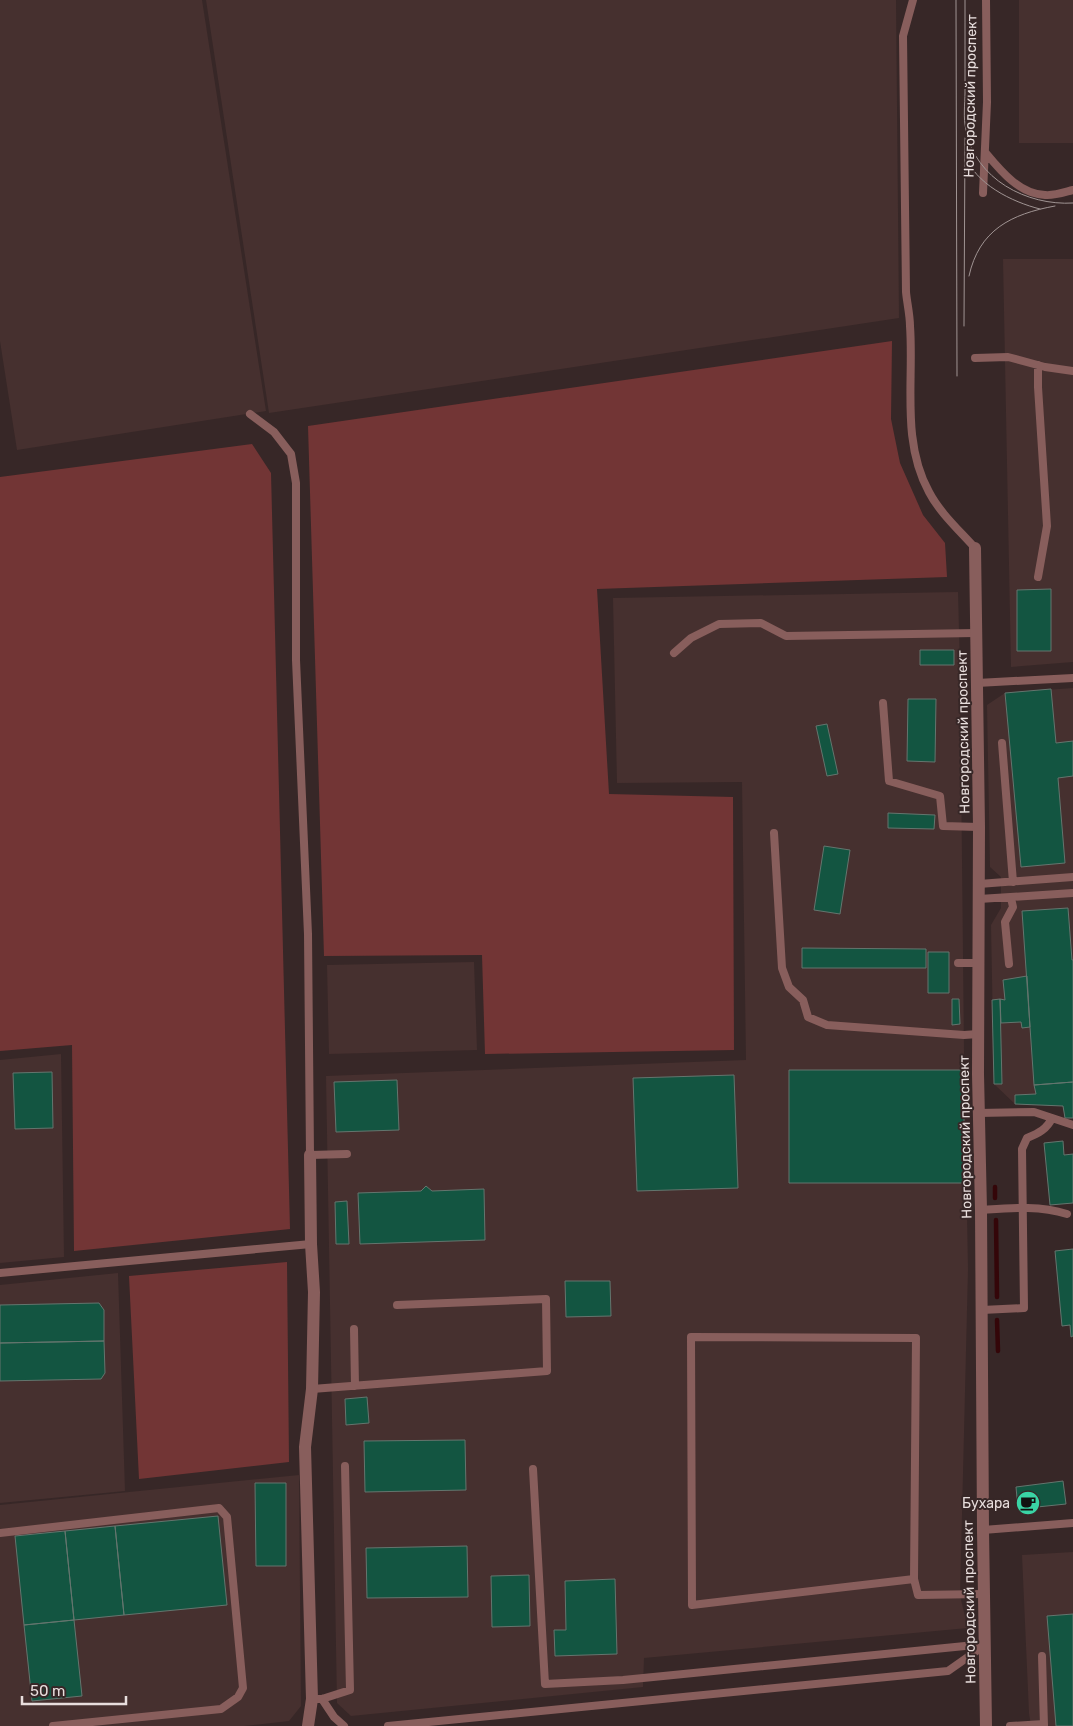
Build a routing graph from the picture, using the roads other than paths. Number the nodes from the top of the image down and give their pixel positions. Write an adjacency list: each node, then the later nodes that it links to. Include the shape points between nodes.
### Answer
1 (912, 0): 10 (lane, via 903,36 906,292 913,448 929,492 941,511)
2 (986, 0): 3 (lane, Новгородский проспект)
3 (985, 152): 4 (lane, via 1010,180 1027,190 1045,195); 5 (lane, Новгородский проспект)
4 (1073, 190)
5 (983, 193)
6 (975, 358): 7 (lane, via 1008,357)
7 (1038, 365): 8 (lane); 11 (lane, via 1048,526)
8 (1073, 371)
9 (250, 414): 34 (lane, via 274,432 291,454 296,483 296,660 308,934)
10 (975, 548): 12 (street, Новгородский проспект)
11 (1038, 577)
12 (976, 633): 13 (lane, via 786,636 761,623 719,624 691,638); 15 (street, Новгородский проспект)
13 (674, 653)
14 (1073, 678): 15 (lane)
15 (977, 683): 18 (street, Новгородский проспект)
16 (883, 702): 18 (lane, via 888,781 940,796 943,826)
17 (1002, 743): 21 (lane)
18 (979, 827): 22 (street, Новгородский проспект)
19 (774, 833): 29 (lane, via 782,968 789,987 803,1000 808,1017 826,1025)
20 (1073, 877): 21 (lane)
21 (1013, 882): 22 (lane)
22 (979, 884): 25 (street, Новгородский проспект)
23 (1073, 893): 24 (lane)
24 (1011, 898): 25 (lane); 28 (lane, via 1013,907 1005,922)
25 (979, 899): 27 (street, Новгородский проспект)
26 (958, 963): 27 (lane)
27 (979, 963): 29 (street, Новгородский проспект)
28 (1009, 964)
29 (978, 1034): 30 (street, Новгородский проспект)
30 (978, 1113): 31 (lane, via 1034,1112); 36 (street, Новгородский проспект)
31 (1052, 1118): 32 (lane); 35 (lane, via 1040,1133 1027,1138 1022,1149)
32 (1073, 1125)
33 (348, 1154): 34 (lane)
34 (310, 1155): 38 (street)
35 (1023, 1208): 36 (lane); 37 (lane); 41 (lane, via 1024,1308)
36 (981, 1210): 41 (street, Новгородский проспект)
37 (1067, 1214)
38 (311, 1244): 39 (lane); 44 (street, via 314,1292)
39 (0, 1273)
40 (397, 1305): 43 (lane, via 546,1299 547,1371)
41 (982, 1310): 48 (street, Новгородский проспект)
42 (354, 1329): 43 (lane)
43 (355, 1386): 44 (lane)
44 (312, 1389): 54 (street, via 306,1447)
45 (345, 1466): 54 (lane, via 350,1690)
46 (533, 1469): 52 (lane, via 545,1684 623,1680)
47 (1073, 1524): 48 (lane)
48 (983, 1530): 51 (street, Новгородский проспект)
49 (0, 1533): 56 (lane, via 219,1508 227,1517 243,1688 238,1697 222,1709)
50 (914, 1579): 50 (lane, via 916,1338 691,1337 692,1605); 51 (lane, via 918,1595)
51 (984, 1594): 52 (street, Новгородский проспект)
52 (985, 1644): 59 (lane, via 948,1671); 60 (street, Новгородский проспект)
53 (1042, 1656): 55 (lane)
54 (317, 1699): 57 (street); 58 (lane)
55 (1044, 1725): 61 (lane)
56 (53, 1726)
57 (308, 1726)
58 (344, 1726)
59 (388, 1726)
60 (986, 1726)
61 (1010, 1726)

